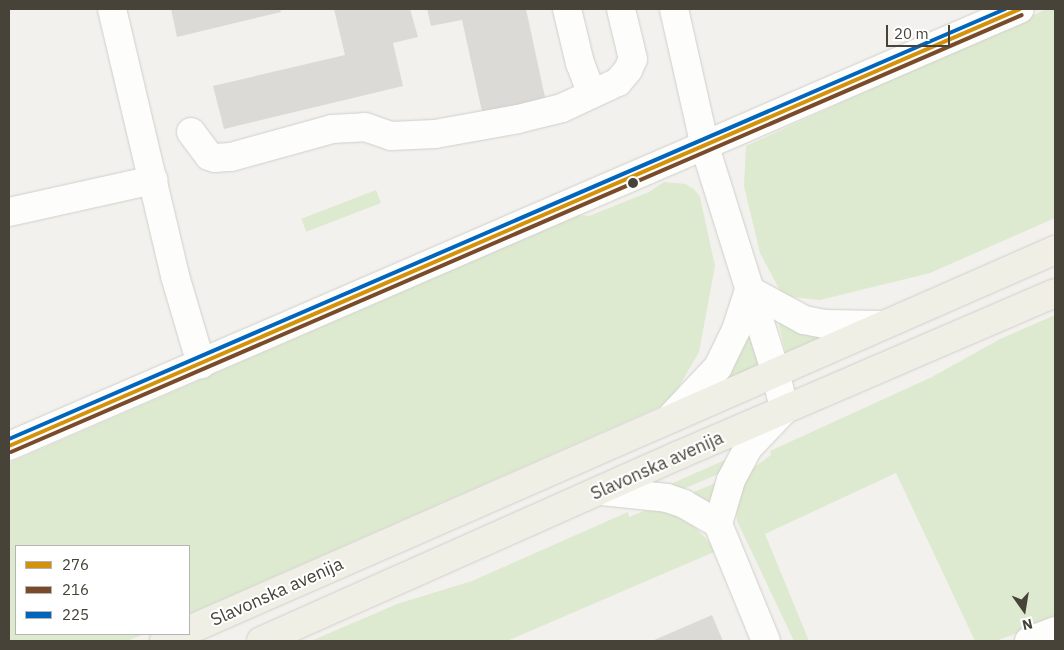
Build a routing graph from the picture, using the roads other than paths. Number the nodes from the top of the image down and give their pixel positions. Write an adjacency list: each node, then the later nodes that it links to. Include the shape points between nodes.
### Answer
1 (112, 9): 9 (street)
2 (568, 9): 6 (street, via 580,63)
3 (621, 9): 6 (street, via 632,59 618,82)
4 (674, 9): 8 (street)
5 (1020, 9): 8 (street)
6 (592, 94): 7 (street, via 562,108 536,115 435,134 391,136 365,127 332,129 223,158 209,156)
7 (191, 132)
8 (705, 147): 12 (street); 15 (street)
9 (154, 180): 10 (street); 15 (street, via 175,276)
10 (9, 212)
11 (1055, 250): 14 (main road, Slavonska avenija)
12 (749, 290): 14 (street, Slavonska avenija, via 804,320 825,324); 16 (street); 18 (street, Slavonska avenija, via 736,330 718,367)
13 (1055, 293): 17 (main road, Slavonska avenija)
14 (881, 325): 16 (main road, Slavonska avenija)
15 (200, 364): 19 (street)
16 (776, 374): 17 (street); 18 (main road, Slavonska avenija)
17 (784, 410): 20 (main road, Slavonska avenija); 21 (street, via 748,448 731,480)
18 (667, 420): 22 (main road, Slavonska avenija)
19 (9, 446)
20 (602, 491): 21 (street, via 667,498); 26 (main road, Slavonska avenija)
21 (718, 524): 27 (street)
22 (190, 630)
23 (1055, 631): 28 (street)
24 (179, 635): 25 (main road)
25 (164, 641)
26 (260, 641)
27 (766, 641)
28 (1029, 641)

